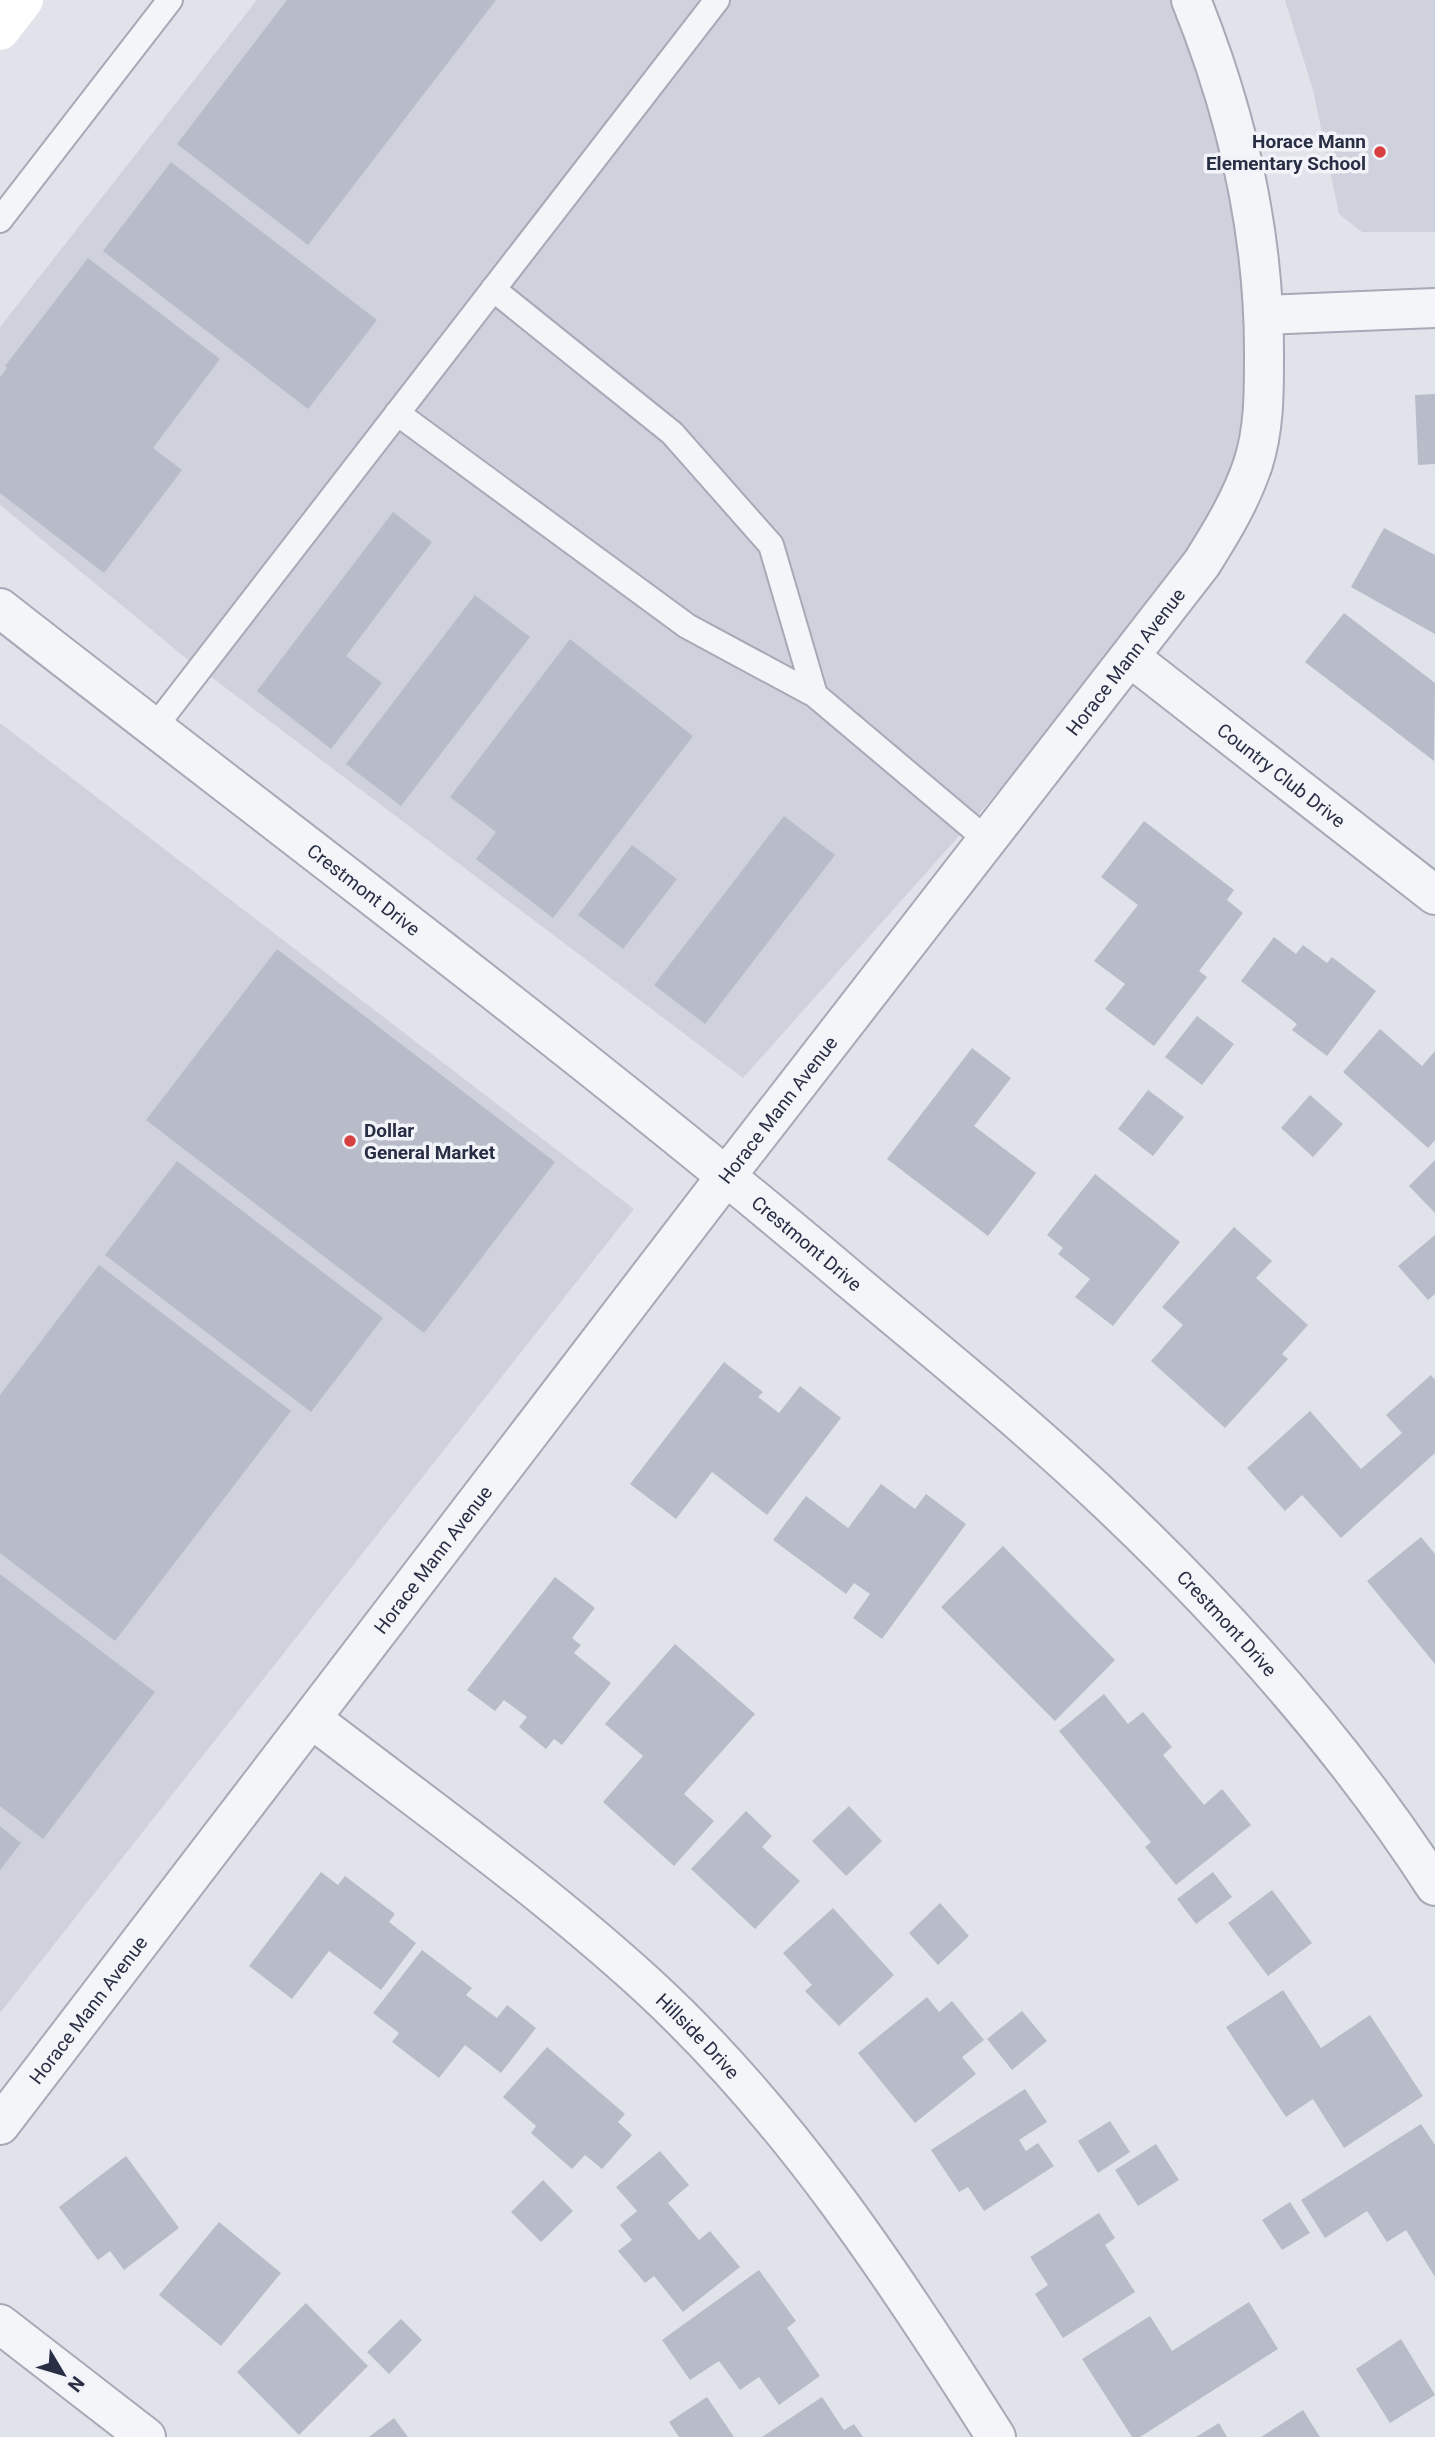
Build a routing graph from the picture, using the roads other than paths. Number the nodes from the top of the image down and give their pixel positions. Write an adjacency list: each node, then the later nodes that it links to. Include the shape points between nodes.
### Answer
1 (24, 0): 5 (main road)
2 (170, 0): 6 (lane)
3 (717, 0): 7 (lane)
4 (1191, 0): 9 (street, Horace Mann Avenue, via 1214,58 1241,156)
5 (0, 31)
6 (0, 220)
7 (493, 289): 10 (lane); 13 (lane, via 672,433 771,545)
8 (1435, 308): 9 (street)
9 (1264, 315): 12 (street, Horace Mann Avenue, via 1264,409 1253,462 1224,529)
10 (397, 413): 13 (lane, via 687,626); 14 (lane)
11 (0, 608): 14 (street, Crestmont Drive)
12 (1130, 657): 15 (street, Horace Mann Avenue); 16 (street, Country Club Drive)
13 (815, 695): 15 (lane)
14 (154, 728): 17 (street, Crestmont Drive)
15 (987, 840): 17 (street, Horace Mann Avenue)
16 (1435, 895)
17 (727, 1175): 18 (street, Horace Mann Avenue); 19 (street, Crestmont Drive, via 1109,1503 1225,1620 1331,1745)
18 (312, 1719): 20 (street, Horace Mann Avenue); 23 (street, Hillside Drive, via 562,1909 650,1987 752,2093 844,2207)
19 (1435, 1886)
20 (0, 2124)
21 (0, 2324): 22 (street)
22 (146, 2437)
23 (996, 2437)

